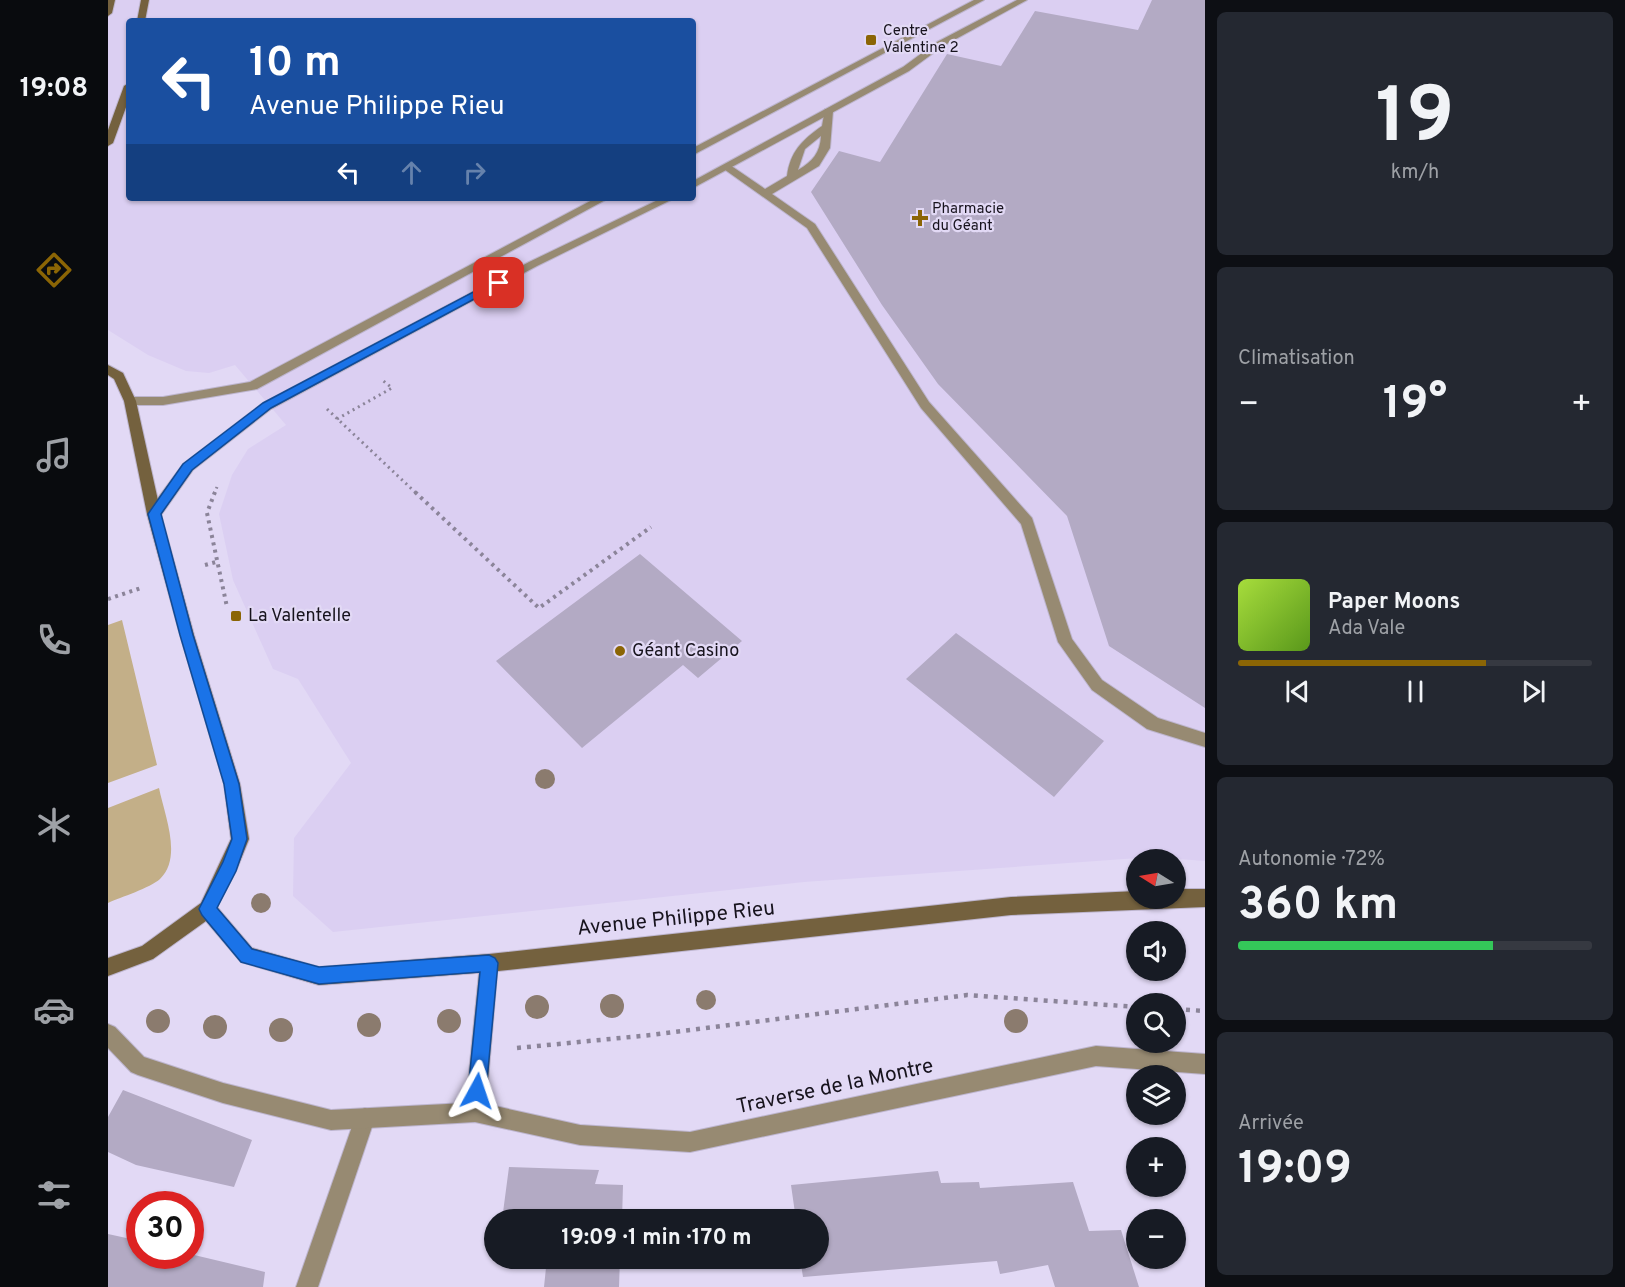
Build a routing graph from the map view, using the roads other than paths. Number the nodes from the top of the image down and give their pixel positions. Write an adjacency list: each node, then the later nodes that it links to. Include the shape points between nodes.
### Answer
1 (111, 0): 5 (street)
2 (145, 0): 6 (street)
3 (980, 0): 11 (street)
4 (1023, 0): 8 (street)
5 (108, 13)
6 (142, 18)
7 (126, 94): 10 (street)
8 (828, 111): 9 (street); 12 (street)
9 (826, 128): 13 (street, via 804,142 793,158); 13 (street, via 825,148 815,164)
10 (108, 143)
11 (696, 150)
12 (726, 167): 14 (street); 15 (street)
13 (792, 178): 15 (street)
14 (696, 184)
15 (765, 194): 21 (street, via 811,226 925,405 1027,522 1065,642 1097,685 1153,724)
16 (598, 201): 19 (street, via 253,386 163,401)
17 (664, 201): 20 (street, via 533,264 267,406 188,467)
18 (108, 369): 19 (street, via 118,376)
19 (130, 402): 20 (street)
20 (154, 514): 25 (street, via 232,784 240,839)
21 (1205, 740)
22 (1186, 898): 23 (street, Avenue Philippe Rieu)
23 (1205, 898)
24 (1126, 900): 26 (street, Avenue Philippe Rieu, via 1011,906)
25 (207, 909): 26 (street, Avenue Philippe Rieu, via 247,956 319,976); 27 (street, via 147,953)
26 (489, 963): 30 (street)
27 (108, 967)
28 (108, 1034): 31 (street, Traverse de la Montre, via 138,1065 223,1093 331,1120)
29 (1205, 1064): 30 (street, Traverse de la Montre, via 1096,1056 690,1142 580,1135)
30 (475, 1112): 31 (street, Traverse de la Montre)
31 (364, 1118): 32 (street)
32 (307, 1287)

